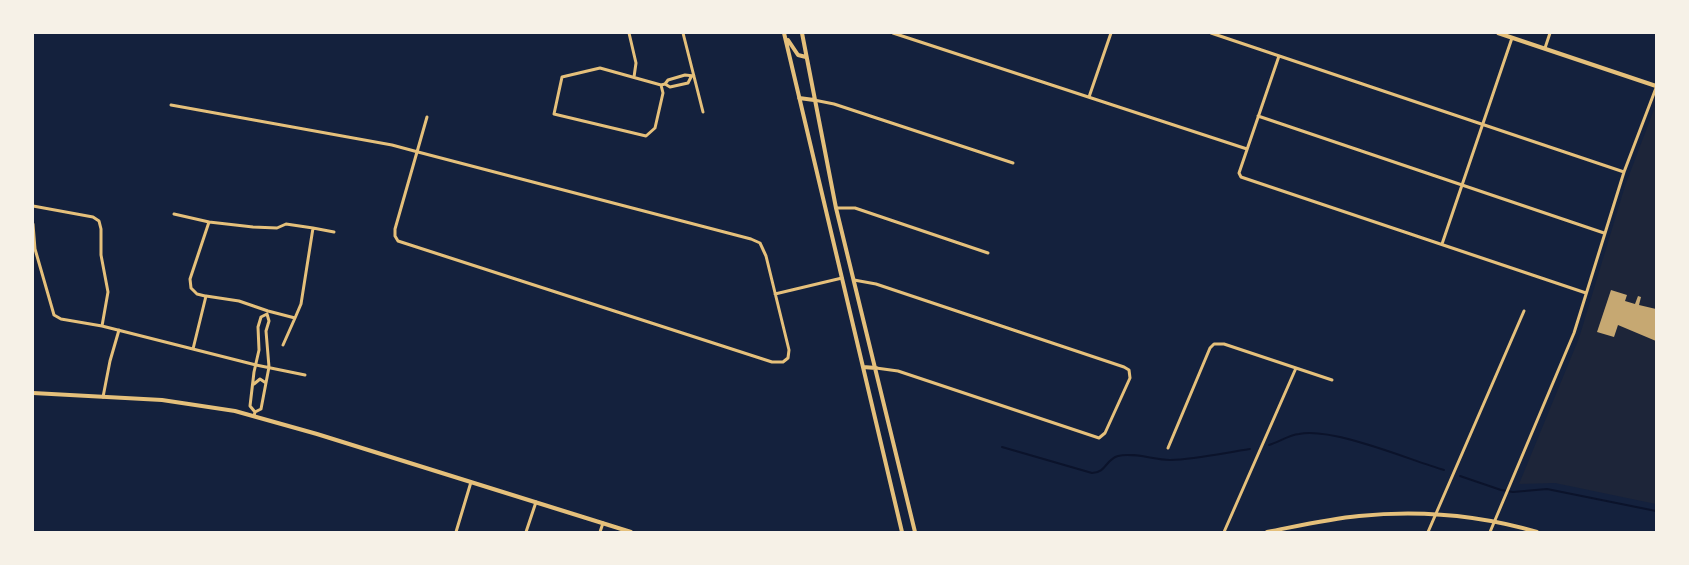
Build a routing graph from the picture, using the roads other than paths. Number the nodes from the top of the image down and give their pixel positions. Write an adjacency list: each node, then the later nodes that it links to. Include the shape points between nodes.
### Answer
1 (629, 33): 14 (street, via 636,63)
2 (683, 33): 15 (street)
3 (802, 33): 13 (main road)
4 (892, 33): 20 (street)
5 (1111, 33): 20 (street)
6 (1211, 33): 12 (street)
7 (1498, 33): 10 (main road)
8 (1550, 33): 11 (street)
9 (784, 34): 13 (main road, via 798,55); 21 (main road)
10 (1512, 38): 11 (main road); 27 (street)
11 (1545, 48): 19 (main road)
12 (1279, 56): 25 (street); 27 (street)
13 (806, 57): 22 (main road)
14 (634, 77): 17 (street); 17 (street, via 600,68 562,77 554,114 646,136 655,128)
15 (692, 77): 16 (street); 18 (street, via 688,83); 24 (street)
16 (675, 78): 17 (street); 18 (street)
17 (663, 85): 18 (street)
18 (678, 85)
19 (1656, 87): 31 (street)
20 (1089, 97): 28 (street)
21 (799, 98): 22 (main road); 43 (main road)
22 (814, 100): 30 (street); 34 (main road)
23 (171, 105): 29 (street)
24 (703, 112)
25 (1258, 116): 28 (street); 32 (street)
26 (427, 117): 29 (street)
27 (1482, 124): 31 (street); 32 (street)
28 (1247, 149): 41 (street, via 1239,175)
29 (418, 152): 46 (street, via 751,239 764,249); 46 (street, via 395,229 402,244 779,362 788,358 789,350)
30 (1013, 163)
31 (1624, 172): 40 (street)
32 (1462, 185): 40 (street); 41 (street)
33 (33, 206): 51 (street, via 99,221 108,292)
34 (836, 208): 42 (street, via 855,208); 44 (main road)
35 (174, 214): 36 (street)
36 (209, 222): 38 (street); 47 (street, via 190,279 191,288)
37 (33, 224): 51 (street, via 35,249 54,315)
38 (313, 228): 39 (street); 50 (street, via 301,304)
39 (334, 232)
40 (1604, 233): 45 (street)
41 (1442, 244): 45 (street)
42 (988, 253)
43 (842, 278): 46 (street); 56 (main road)
44 (854, 280): 58 (main road); 58 (street, via 921,299 1130,372 1129,383 1099,438 898,371)
45 (1586, 293): 71 (street, via 1574,333)
46 (775, 294)
47 (206, 296): 49 (street, via 239,301); 54 (street)
48 (1524, 311): 70 (street)
49 (268, 313): 50 (street); 55 (street, via 261,317 258,327); 57 (street)
50 (295, 318): 53 (street)
51 (102, 326): 52 (street)
52 (119, 330): 54 (street); 65 (street)
53 (283, 345)
54 (193, 349): 55 (street)
55 (256, 365): 57 (street); 63 (street)
56 (863, 367): 58 (main road); 77 (main road)
57 (269, 368): 60 (street); 62 (street)
58 (876, 368): 78 (main road)
59 (1296, 368): 61 (street); 67 (street, via 1214,344); 79 (street)
60 (305, 375)
61 (1332, 380)
62 (266, 382): 63 (street, via 260,379); 66 (street, via 261,409)
63 (252, 386): 66 (street, via 250,406)
64 (33, 393): 65 (main road)
65 (103, 397): 66 (main road, via 187,403)
66 (255, 414): 68 (main road)
67 (1168, 448)
68 (471, 482): 69 (main road); 73 (street)
69 (536, 502): 72 (main road); 74 (street)
70 (1436, 514): 71 (main road); 80 (main road, via 1356,517); 81 (street)
71 (1494, 522): 82 (street); 83 (main road)
72 (603, 523): 75 (street); 76 (main road)
73 (456, 532)
74 (526, 532)
75 (600, 532)
76 (631, 532)
77 (902, 532)
78 (915, 532)
79 (1224, 532)
80 (1267, 532)
81 (1428, 532)
82 (1490, 532)
83 (1537, 532)

